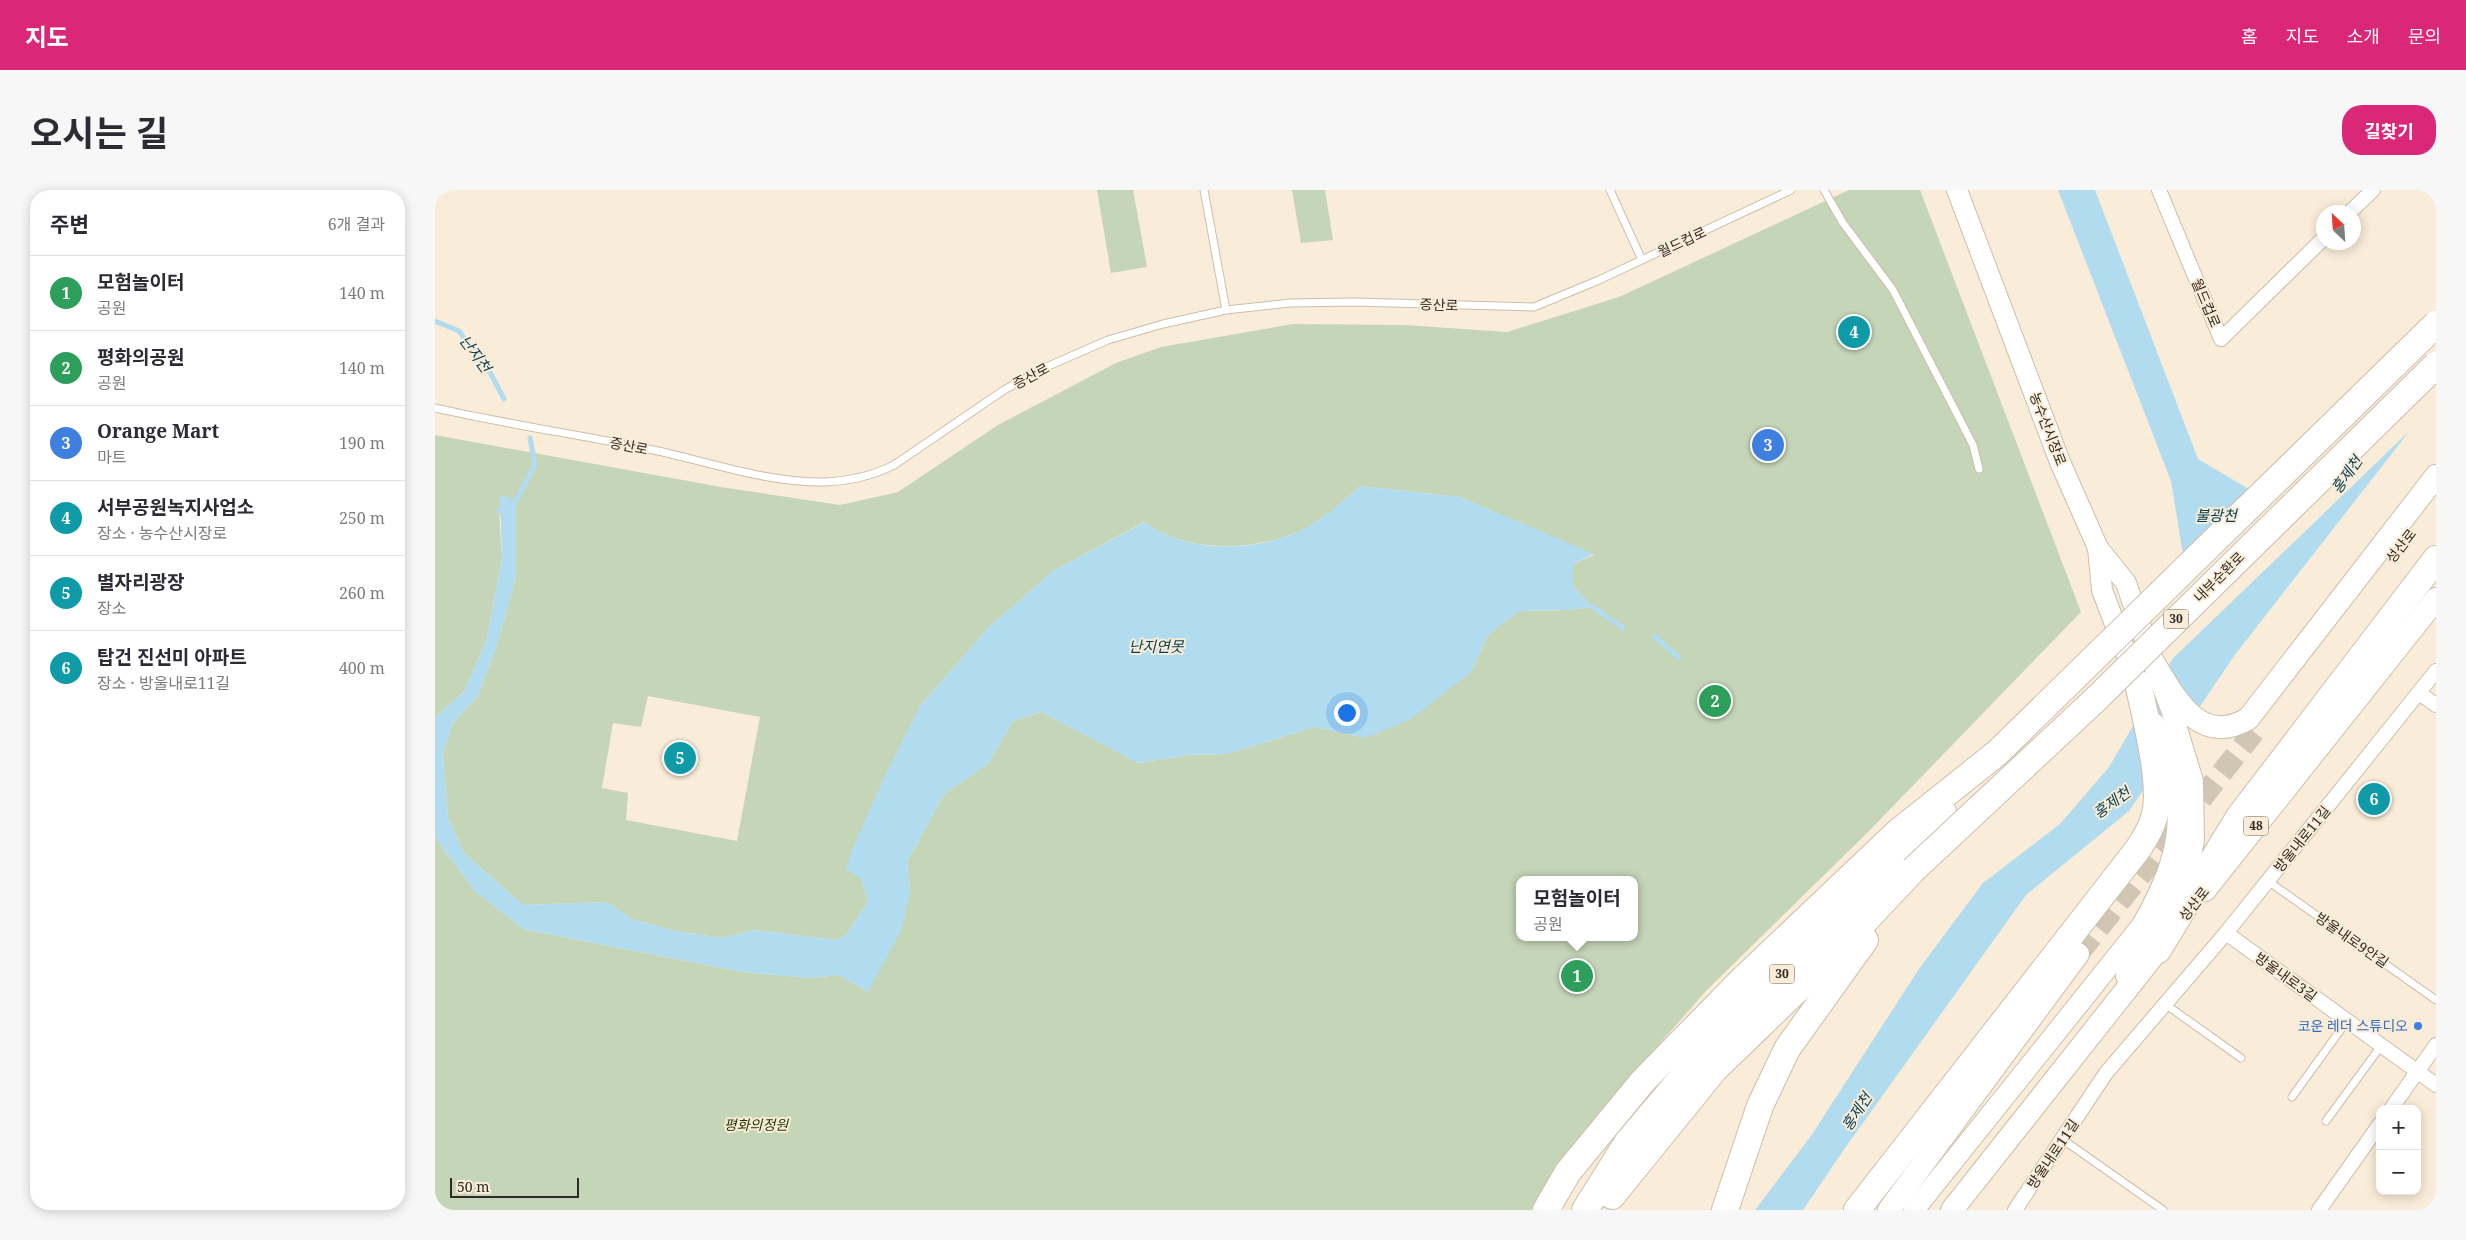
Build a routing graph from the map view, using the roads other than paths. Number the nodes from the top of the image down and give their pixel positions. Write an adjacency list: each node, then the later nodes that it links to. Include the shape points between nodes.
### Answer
1 (1204, 190): 11 (lane)
2 (1610, 190): 10 (lane, 월드컵로)
3 (1791, 190): 10 (lane, 월드컵로)
4 (1824, 190): 15 (lane, via 1843,223 1893,290 1973,445)
5 (1957, 190): 18 (main road, 농수산시장로, via 2060,462)
6 (2159, 190): 9 (street, 월드컵로, via 2221,339)
7 (2373, 190): 8 (street)
8 (2358, 205)
9 (2316, 246)
10 (1642, 260): 11 (lane, 증산로, via 1534,307 1355,302 1290,303)
11 (1226, 310): 14 (lane, 증산로, via 1108,340 1044,368 967,414 894,465 875,475 852,480 823,482 745,472 658,451)
12 (2436, 324): 27 (highway, 내부순환로 / 30, bridge)
13 (2436, 365): 29 (highway, 내부순환로 / 30, bridge, via 2096,699)
14 (435, 408)
15 (1979, 469)
16 (2436, 476): 26 (main road, via 2248,719)
17 (2436, 501): 26 (main road, 성산로)
18 (2098, 548): 21 (main road, 농수산시장로, bridge, via 2126,584); 23 (main road, bridge, via 2102,590)
19 (2436, 559): 32 (highway, via 2239,817)
20 (2436, 599): 32 (main road, 성산로 / 48)
21 (2152, 660): 26 (main road, via 2174,695 2197,720 2208,727); 28 (main road, 농수산시장로, via 2172,712)
22 (2436, 671): 24 (street, 방울내로11길)
23 (2138, 683): 28 (highway, via 2156,786)
24 (2419, 693): 25 (street); 30 (street, 방울내로11길)
25 (2436, 704)
26 (2244, 729)
27 (1997, 752): 49 (highway, via 1898,832 1741,981 1643,1081 1568,1172); 50 (highway, 30, via 1911,847 1703,1053 1627,1142)
28 (2176, 793): 39 (main road, via 2194,841 2189,864 2171,905); 53 (highway, via 2154,819 2138,849); 55 (main road, via 2177,841 2163,886 2142,925)
29 (1913, 870): 51 (highway, via 1834,954 1714,1070); 52 (highway, 30, via 1787,1049 1759,1106)
30 (2268, 881): 31 (street, 방울내로11길); 34 (lane, 방울내로9안길)
31 (2226, 933): 35 (street, 방울내로11길); 36 (street, 방울내로3길)
32 (2158, 950): 39 (main road, 성산로 / 48)
33 (2078, 954): 54 (main road)
34 (2436, 1000)
35 (2165, 1004): 40 (lane); 47 (street, 방울내로11길, via 2106,1073)
36 (2347, 1021): 37 (street, 방울내로3길); 43 (lane)
37 (2381, 1046): 41 (street, 방울내로3길); 45 (lane)
38 (2436, 1046): 41 (street)
39 (2077, 1054): 56 (main road, 성산로 / 48)
40 (2241, 1058)
41 (2417, 1072): 42 (street, 방울내로3길); 44 (street)
42 (2436, 1085)
43 (2292, 1096)
44 (2394, 1105)
45 (2326, 1121)
46 (2376, 1130): 58 (street)
47 (2062, 1139): 48 (street, 방울내로11길); 57 (lane)
48 (2018, 1209)
49 (1546, 1210)
50 (1585, 1210)
51 (1600, 1210)
52 (1725, 1210)
53 (1857, 1210)
54 (1889, 1210)
55 (1914, 1210)
56 (1952, 1210)
57 (2163, 1210)
58 (2319, 1210)

